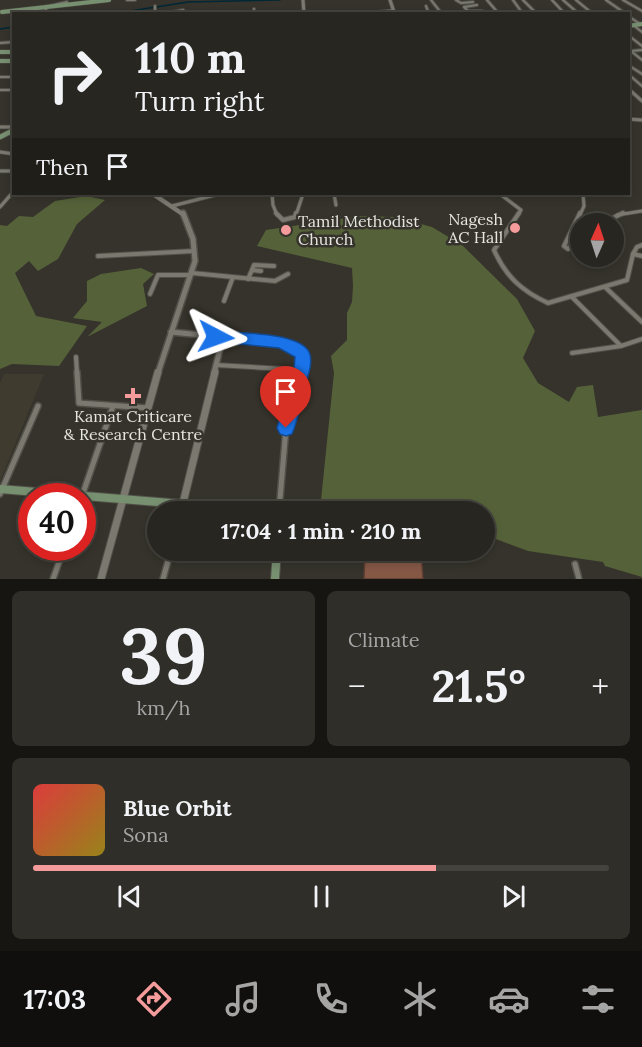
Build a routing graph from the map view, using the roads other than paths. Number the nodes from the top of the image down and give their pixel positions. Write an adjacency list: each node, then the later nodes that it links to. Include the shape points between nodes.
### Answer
1 (39, 0): 20 (street)
2 (102, 0): 20 (main road)
3 (109, 0): 20 (main road)
4 (127, 0): 5 (street)
5 (135, 0)
6 (390, 0): 28 (street)
7 (431, 0): 30 (street)
8 (456, 0): 16 (street)
9 (487, 0): 32 (street)
10 (524, 0): 33 (street)
11 (552, 0): 34 (street)
12 (563, 0): 35 (street)
13 (576, 0): 36 (street)
14 (606, 0): 37 (street)
15 (623, 0): 22 (street)
16 (472, 1): 17 (street)
17 (477, 5): 31 (street); 31 (street, via 464,7)
18 (155, 6): 26 (street)
19 (426, 6): 29 (street)
20 (43, 7): 23 (main road); 24 (main road); 25 (street)
21 (254, 9): 27 (street)
22 (642, 11)
23 (1, 12): 24 (main road)
24 (24, 12)
25 (45, 12)
26 (155, 12)
27 (255, 12)
28 (394, 12)
29 (428, 12)
30 (440, 12)
31 (484, 12)
32 (497, 12)
33 (535, 12)
34 (563, 12)
35 (577, 12)
36 (591, 12)
37 (623, 12)
38 (641, 24): 39 (main road)
39 (631, 26): 40 (street)
40 (642, 32)
41 (630, 37): 42 (street)
42 (642, 46)
43 (642, 50): 44 (street, via 630,51)
44 (642, 62)
45 (630, 77): 46 (street)
46 (642, 86)
47 (630, 90): 48 (street)
48 (642, 101)
49 (12, 193): 59 (street)
50 (155, 195): 58 (street)
51 (215, 195): 58 (street)
52 (272, 195): 53 (street, via 272,206 283,220 295,217)
53 (303, 195)
54 (334, 195): 57 (street)
55 (501, 195): 79 (street, via 521,210 494,250 502,271 525,293 548,303)
56 (583, 195): 61 (street)
57 (336, 205)
58 (172, 206): 66 (street, via 184,214)
59 (0, 207)
60 (642, 211): 62 (street)
61 (580, 213)
62 (624, 213)
63 (570, 234): 65 (street, via 564,246)
64 (642, 245): 67 (street)
65 (570, 247)
66 (195, 251): 68 (street); 73 (street)
67 (633, 254): 69 (street); 77 (street, via 627,280)
68 (98, 256)
69 (642, 256)
70 (274, 266): 71 (street, via 254,265)
71 (252, 270): 72 (street); 76 (street)
72 (261, 271)
73 (191, 274): 75 (street); 78 (street, via 158,275); 82 (street)
74 (288, 274): 76 (street, via 275,281)
75 (233, 277): 76 (street); 80 (street)
76 (248, 279)
77 (605, 287): 79 (street); 81 (street)
78 (150, 294)
79 (571, 297): 85 (street)
80 (224, 301)
81 (642, 322)
82 (171, 332): 83 (street); 92 (street)
83 (223, 337): 88 (street); 89 (street, via 295,348 302,354)
84 (642, 339): 85 (street)
85 (621, 346): 86 (street)
86 (572, 353)
87 (76, 357): 91 (street, via 79,404)
88 (216, 364): 89 (street); 98 (street)
89 (302, 370): 99 (street, via 286,428)
90 (38, 406): 94 (street)
91 (113, 406): 92 (street); 93 (street)
92 (148, 408): 97 (street)
93 (86, 483)
94 (1, 491): 95 (main road)
95 (18, 492)
96 (96, 497): 97 (main road)
97 (122, 498): 100 (main road); 106 (street)
98 (183, 501)
99 (280, 501)
100 (147, 502)
101 (59, 561): 105 (street)
102 (168, 561): 107 (street)
103 (276, 561): 108 (main road)
104 (574, 564): 109 (street)
105 (52, 579)
106 (101, 579)
107 (163, 579)
108 (275, 579)
109 (579, 579)

